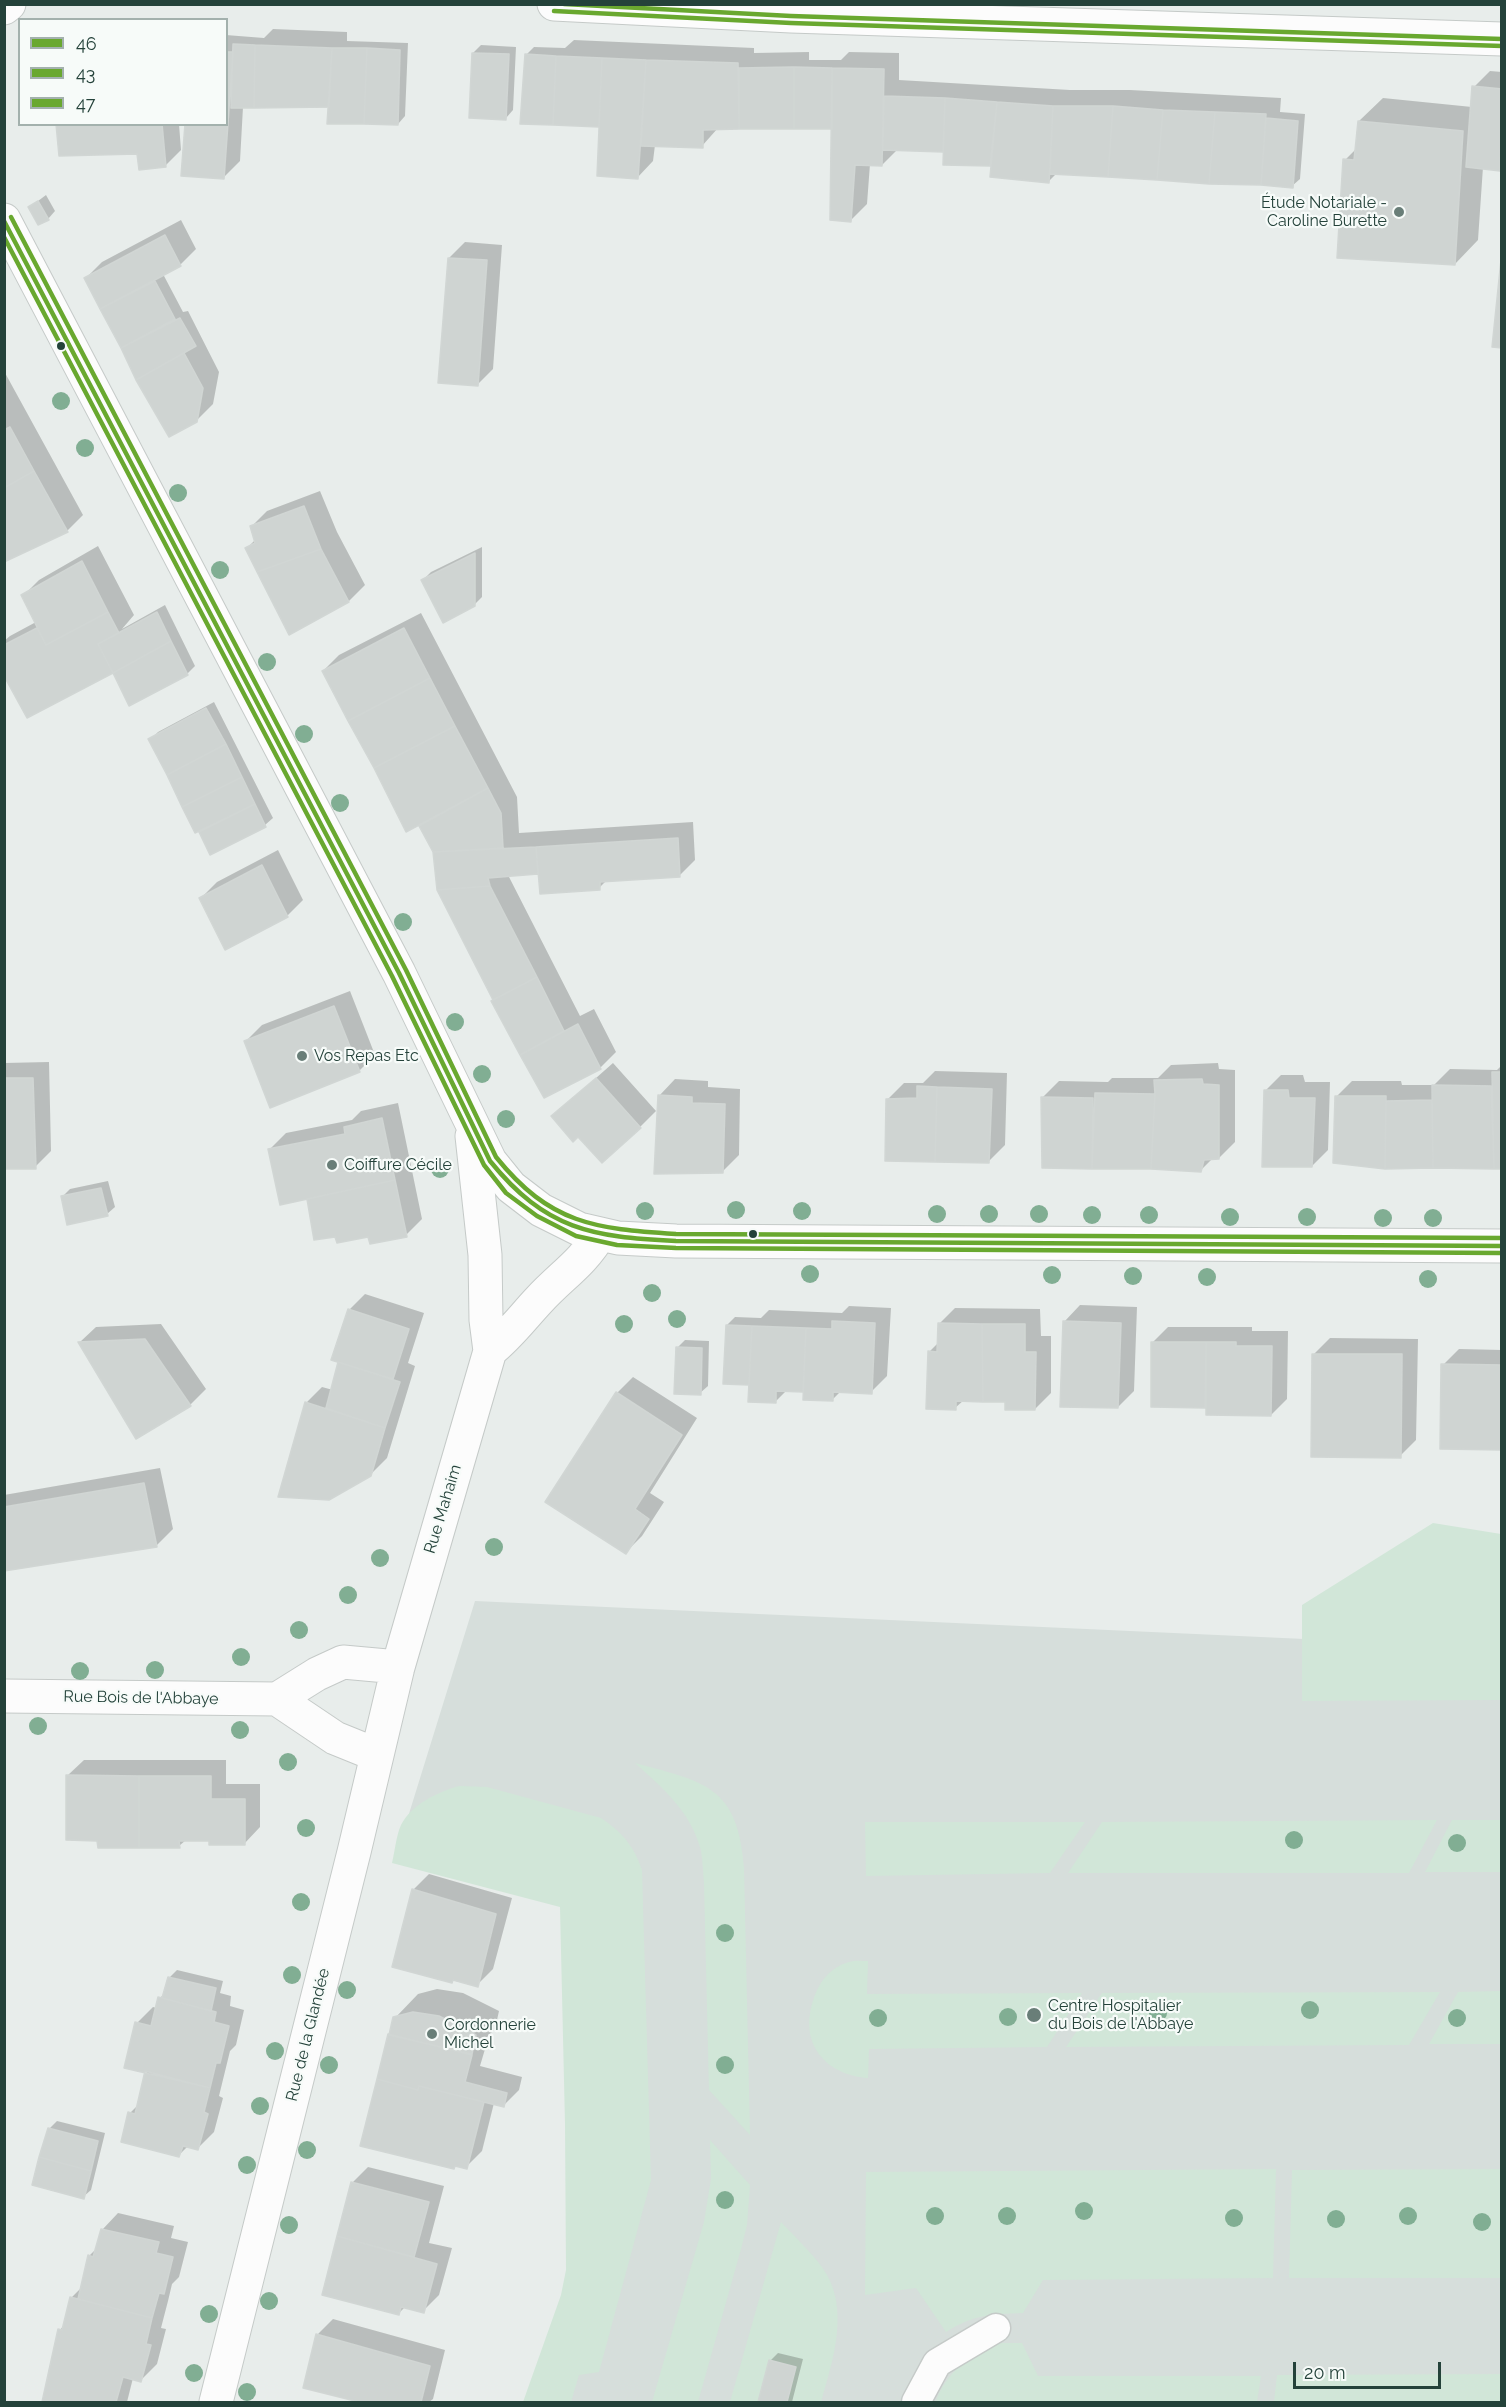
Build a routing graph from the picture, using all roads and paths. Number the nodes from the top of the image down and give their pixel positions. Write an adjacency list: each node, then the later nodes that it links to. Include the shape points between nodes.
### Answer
1 (9, 4): 3 (street)
2 (554, 4): 4 (street)
3 (4, 8)
4 (716, 8): 5 (street)
5 (1502, 39)
6 (4, 220): 7 (street, Rue Mahaim, via 399,973)
7 (471, 1124): 8 (street, Rue Mahaim, via 490,1161 511,1187 541,1209 579,1229); 10 (street, Rue Mahaim, via 485,1255)
8 (600, 1234): 9 (street, Rue Mahaim, via 676,1241); 10 (street, via 576,1267)
9 (1502, 1246)
10 (490, 1351): 11 (street, Rue Mahaim)
11 (398, 1667): 13 (street, via 343,1662); 14 (street, Rue de la Glandée)
12 (4, 1696): 13 (street, Rue Bois de l'Abbaye)
13 (277, 1699): 14 (street, via 335,1738)
14 (377, 1755): 16 (street, Rue de la Glandée)
15 (996, 2328): 17 (lane, via 937,2363)
16 (216, 2403)
17 (916, 2403)

